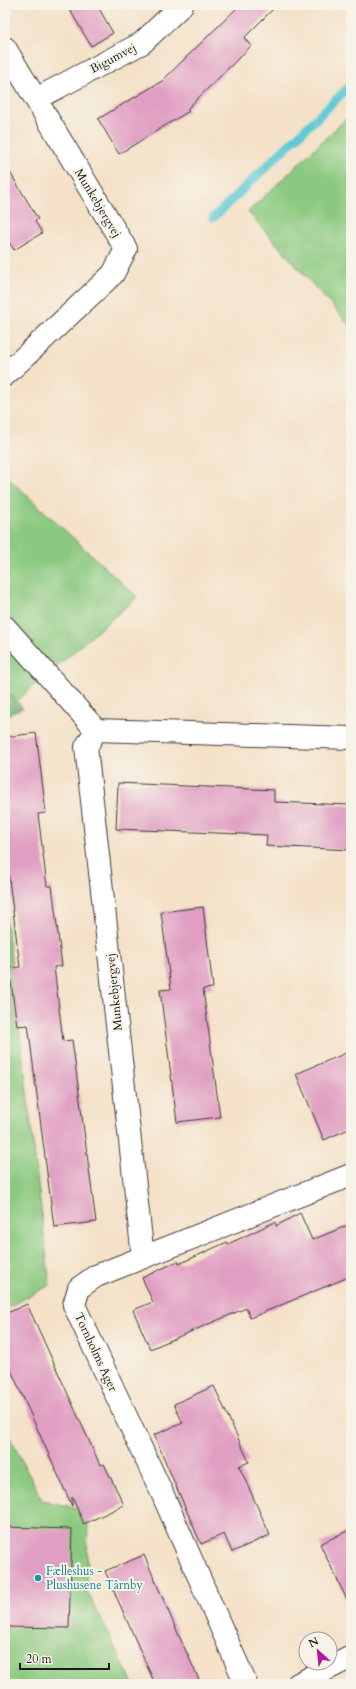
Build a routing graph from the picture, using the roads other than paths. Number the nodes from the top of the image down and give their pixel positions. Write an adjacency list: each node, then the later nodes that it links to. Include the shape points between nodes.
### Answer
1 (182, 5): 3 (street, Bigumvej, via 142,43)
2 (5, 48): 3 (street, Munkebjergvej)
3 (36, 99): 4 (street, Munkebjergvej, via 126,249 113,274)
4 (5, 375)
5 (5, 627): 6 (street)
6 (96, 730): 7 (street); 9 (street, Munkebjergvej, via 86,747)
7 (351, 738)
8 (351, 1175): 9 (street, Tornholms Ager)
9 (143, 1257): 11 (street, Tornholms Ager, via 96,1276 79,1288 74,1305 162,1493)
10 (351, 1657): 12 (street)
11 (246, 1684)
12 (298, 1684)

